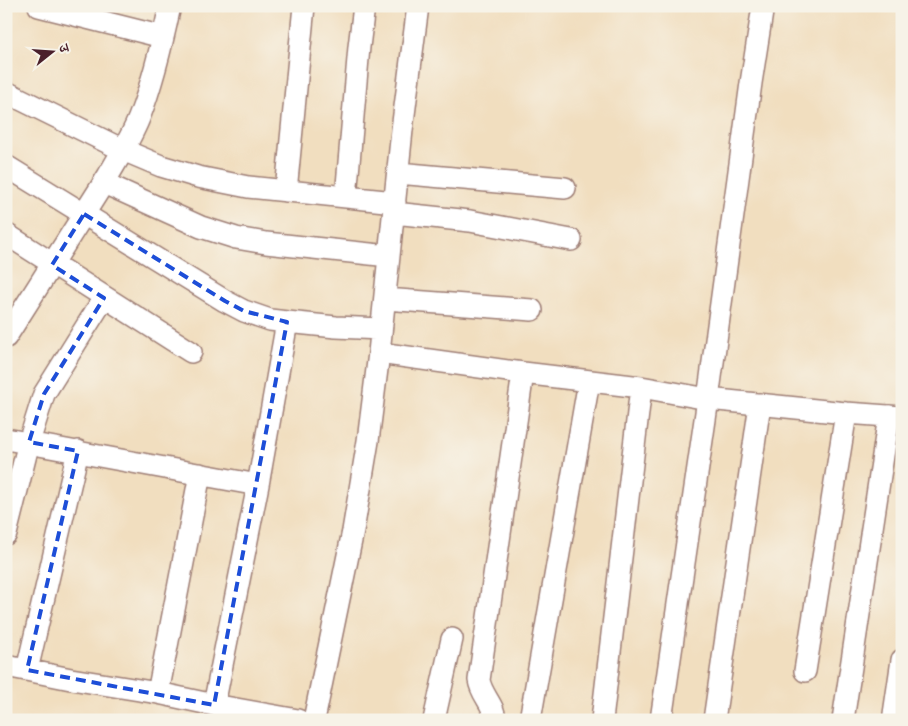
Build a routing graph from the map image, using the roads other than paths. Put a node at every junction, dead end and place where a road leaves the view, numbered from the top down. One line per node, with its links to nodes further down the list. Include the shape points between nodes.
1 (39, 6): 7 (street)
2 (170, 6): 7 (street)
3 (304, 6): 14 (street)
4 (364, 6): 15 (street)
5 (418, 6): 11 (street)
6 (764, 6): 33 (street)
7 (163, 37): 9 (street, via 156,70)
8 (6, 92): 9 (street)
9 (123, 150): 12 (street); 14 (street, via 198,177 248,187)
10 (6, 166): 17 (street)
11 (398, 173): 13 (street); 16 (street)
12 (104, 183): 17 (street); 20 (street, via 201,227 236,238)
13 (566, 188)
14 (286, 190): 15 (street)
15 (346, 197): 16 (street)
16 (394, 207): 19 (street); 20 (street)
17 (84, 214): 21 (street); 25 (street, via 238,308 270,320)
18 (6, 234): 21 (street)
19 (572, 240)
20 (389, 256): 23 (street)
21 (52, 264): 22 (street); 27 (street)
22 (104, 298): 28 (street); 38 (street, via 44,394)
23 (385, 299): 24 (street); 26 (street)
24 (532, 310)
25 (287, 322): 26 (street); 41 (street)
26 (381, 329): 29 (street)
27 (6, 337)
28 (191, 352)
29 (379, 353): 30 (street); 52 (street, via 353,531)
30 (523, 373): 31 (street); 54 (street, via 479,680 495,714)
31 (589, 381): 32 (street); 55 (street)
32 (641, 387): 33 (street); 56 (street)
33 (708, 399): 34 (street); 57 (street)
34 (760, 404): 35 (street); 58 (street)
35 (846, 413): 36 (street); 47 (street)
36 (895, 416): 59 (street)
37 (6, 439): 38 (street)
38 (29, 442): 39 (street); 42 (street)
39 (78, 451): 40 (street); 46 (street)
40 (200, 474): 41 (street); 48 (street)
41 (258, 485): 49 (street)
42 (6, 534)
43 (452, 639): 53 (street)
44 (902, 660): 50 (street)
45 (6, 666): 46 (street)
46 (27, 670): 48 (street)
47 (805, 671)
48 (158, 692): 49 (street)
49 (214, 705): 51 (street)
50 (894, 714)
51 (298, 720)
52 (314, 720)
53 (434, 720)
54 (494, 720)
55 (530, 720)
56 (602, 720)
57 (661, 720)
58 (714, 720)
59 (843, 720)

